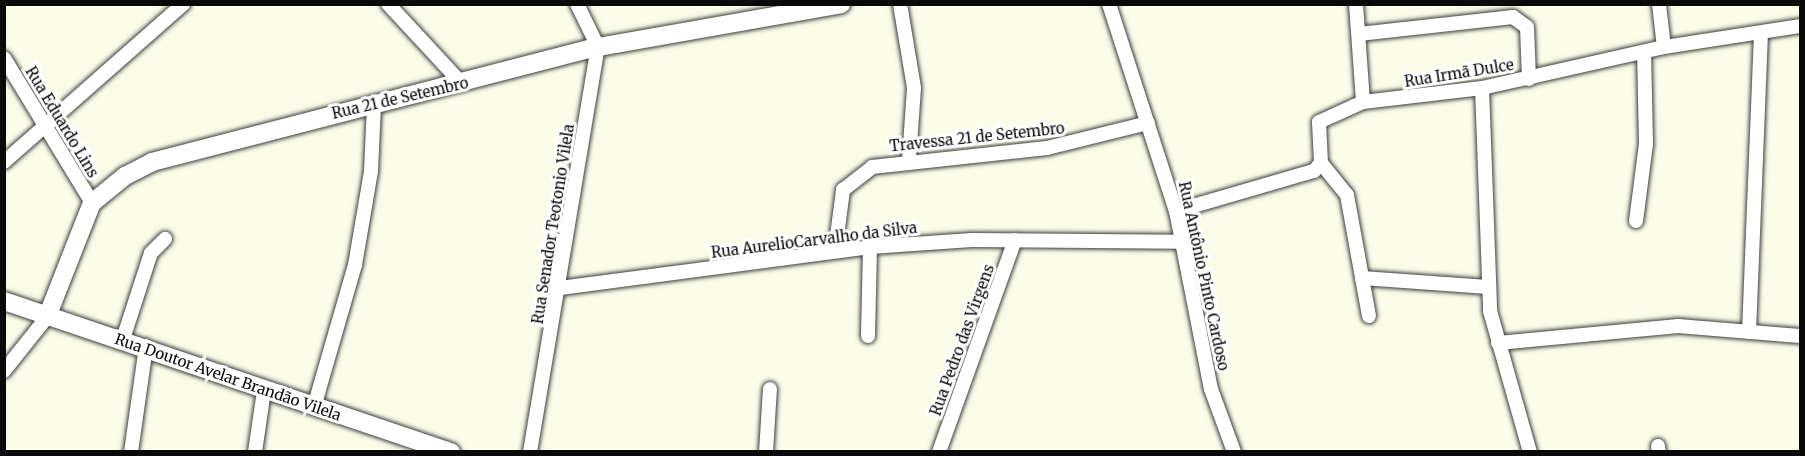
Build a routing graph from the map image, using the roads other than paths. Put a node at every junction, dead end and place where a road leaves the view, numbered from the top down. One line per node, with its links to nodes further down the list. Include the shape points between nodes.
1 (183, 4): 22 (street)
2 (388, 4): 17 (street)
3 (577, 4): 12 (street)
4 (841, 4): 12 (street, Rua 21 de Setembro)
5 (900, 4): 23 (street, via 914,88)
6 (1109, 4): 21 (street, Rua Antônio Pinto Cardoso)
7 (1356, 4): 11 (street)
8 (1659, 4): 13 (street)
9 (1800, 26): 10 (street, Rua Irmã Dulce)
10 (1761, 33): 13 (street, Rua Irmã Dulce); 40 (street)
11 (1359, 34): 16 (street, via 1513,17 1527,27); 19 (street)
12 (598, 47): 17 (street, Rua 21 de Setembro); 36 (street, Rua Senador Teotonio Vilela)
13 (1664, 47): 14 (street, Rua Irmã Dulce)
14 (1644, 52): 16 (street, Rua Irmã Dulce); 28 (street, via 1646,144)
15 (4, 58): 22 (street, Rua Eduardo Lins)
16 (1529, 79): 18 (street, Rua Irmã Dulce)
17 (462, 84): 20 (street, Rua 21 de Setembro)
18 (1482, 88): 19 (street, Rua Irmã Dulce); 35 (street)
19 (1364, 102): 25 (street, Rua Irmã Dulce, via 1319,122)
20 (374, 104): 26 (street, Rua 21 de Setembro, via 183,151 124,176); 49 (street, via 371,171 355,265)
21 (1148, 123): 23 (street, Travessa 21 de Setembro, via 1047,148); 27 (street, Rua Antônio Pinto Cardoso)
22 (45, 126): 24 (street); 26 (street, Rua Eduardo Lins)
23 (909, 160): 33 (street, Travessa 21 de Setembro, via 872,167 848,182 839,199)
24 (4, 162)
25 (1321, 163): 27 (street, via 1304,177); 34 (street, via 1347,195)
26 (92, 203): 39 (street, Rua 21 de Setembro)
27 (1176, 210): 31 (street, Rua Antônio Pinto Cardoso)
28 (1636, 221)
29 (165, 239): 43 (street, via 151,253)
30 (1015, 240): 31 (street, Rua AurelioCarvalho da Silva); 32 (street, Rua AurelioCarvalho da Silva); 55 (street, Rua Pedro das Virgens)
31 (1181, 242): 56 (street, Rua Antônio Pinto Cardoso, via 1211,389)
32 (870, 247): 33 (street, Rua AurelioCarvalho da Silva); 41 (street)
33 (835, 251): 36 (street, Rua AurelioCarvalho da Silva)
34 (1362, 278): 35 (street); 38 (street)
35 (1488, 287): 44 (street)
36 (560, 288): 53 (street, Rua Senador Teotonio Vilela)
37 (4, 301): 39 (street, Rua Doutor Avelar Brandão Vilela)
38 (1369, 316)
39 (47, 317): 43 (street, Rua Doutor Avelar Brandão Vilela); 46 (street)
40 (1749, 332): 42 (street); 44 (street, via 1678,326)
41 (868, 336)
42 (1800, 336)
43 (123, 339): 45 (street, Rua Doutor Avelar Brandão Vilela)
44 (1498, 344): 57 (street)
45 (146, 346): 48 (street, Rua Doutor Avelar Brandão Vilela); 50 (street)
46 (4, 371)
47 (770, 389): 54 (street)
48 (264, 390): 49 (street, Rua Doutor Avelar Brandão Vilela); 51 (street)
49 (315, 407): 52 (street, Rua Doutor Avelar Brandão Vilela)
50 (131, 452)
51 (255, 452)
52 (451, 452)
53 (530, 452)
54 (766, 452)
55 (939, 452)
56 (1234, 452)
57 (1530, 452)

